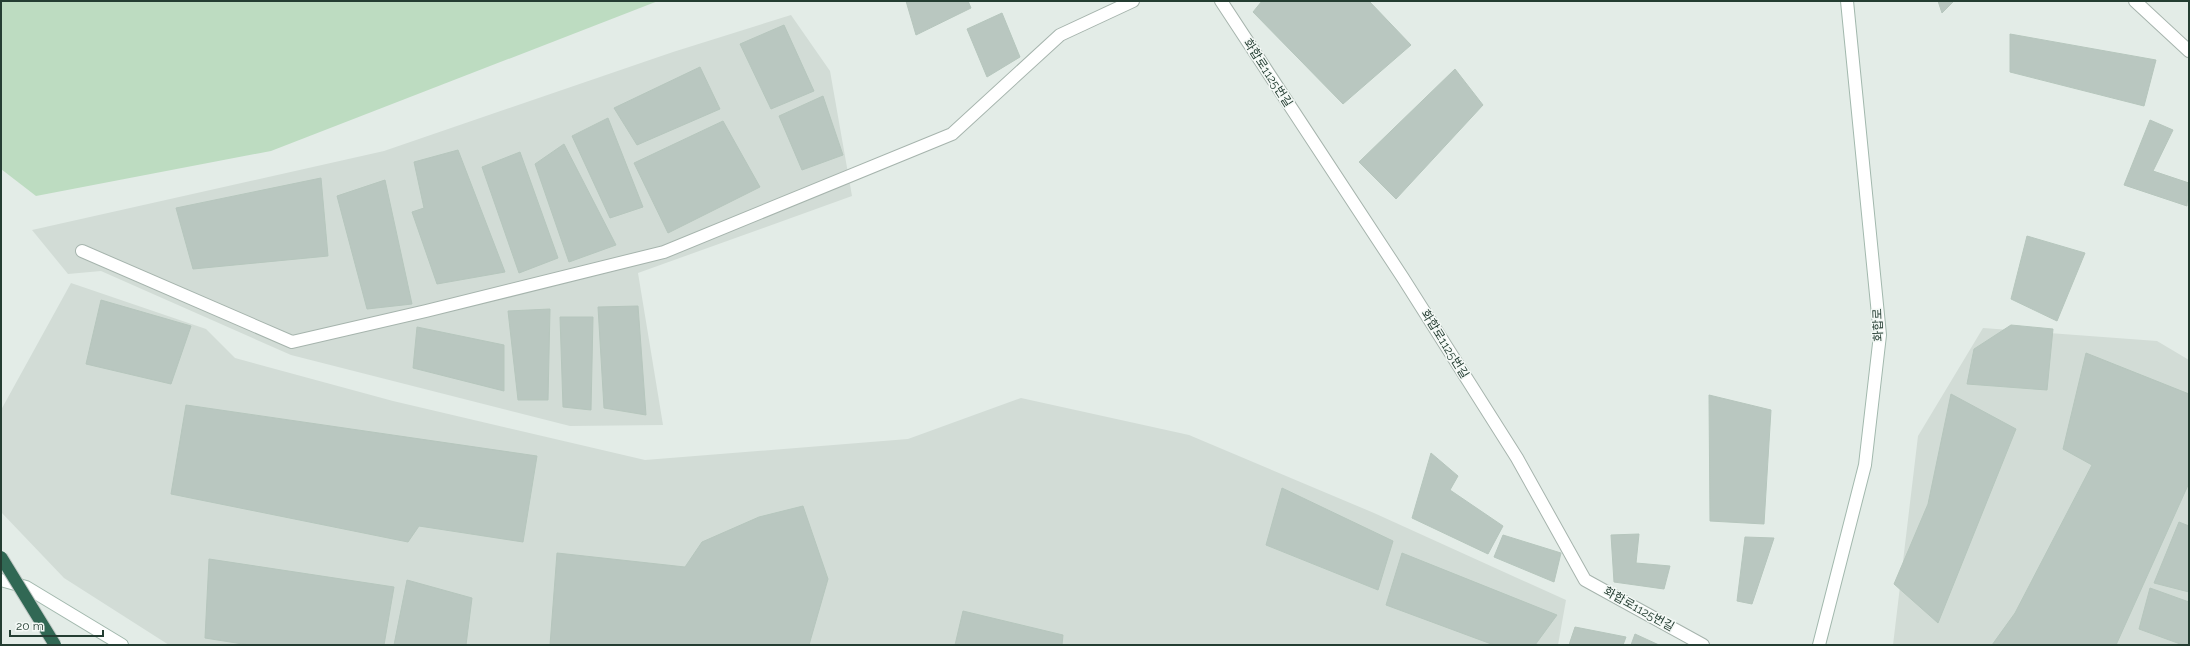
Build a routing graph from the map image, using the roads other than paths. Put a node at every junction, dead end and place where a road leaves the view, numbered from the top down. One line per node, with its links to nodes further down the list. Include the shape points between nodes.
1 (1132, 1): 6 (street, via 1060,35 952,134 664,252 426,311 292,342)
2 (1220, 1): 11 (street, 화합로1125번길, via 1517,458 1585,580)
3 (1847, 1): 12 (street, 화합로, via 1880,335 1865,466)
4 (2135, 1): 5 (street)
5 (2189, 51)
6 (82, 251)
7 (1, 557): 9 (highway, bridge)
8 (1, 580): 10 (street, via 26,587)
9 (55, 645)
10 (122, 645)
11 (1703, 645)
12 (1819, 645)

